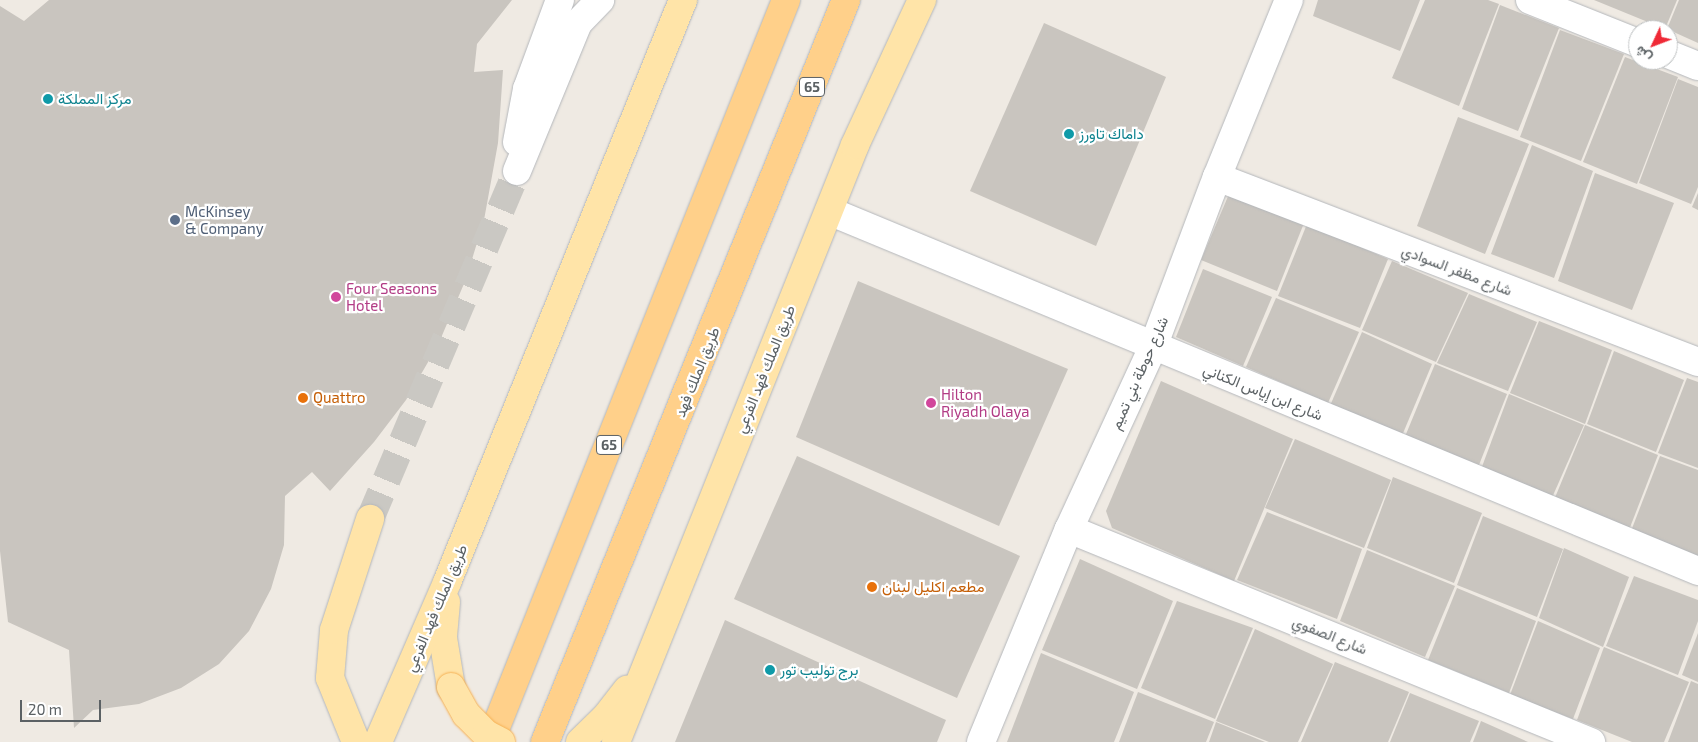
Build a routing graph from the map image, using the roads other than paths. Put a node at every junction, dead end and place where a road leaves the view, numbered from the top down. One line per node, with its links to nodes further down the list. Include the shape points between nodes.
1 (560, 0): 2 (street, via 527,88 517,130 517,171 578,23)
2 (600, 0)
3 (683, 0): 19 (main road, طريق الملك فهد الفرعي)
4 (786, 0): 24 (highway, 65)
5 (846, 0): 26 (highway, طريق الملك فهد / 65)
6 (922, 0): 13 (main road, طريق الملك فهد الفرعي)
7 (1289, 0): 12 (street, شارع حوطة بني تميم)
8 (1530, 0): 9 (street)
9 (1628, 38)
10 (1678, 58): 11 (street)
11 (1698, 66)
12 (1217, 177): 14 (street, شارع حوطة بني تميم); 15 (street, شارع مظفر السوادي)
13 (829, 211): 14 (street, شارع ابن إياس الكناني); 20 (main road, طريق الملك فهد الفرعي)
14 (1152, 347): 17 (street, شارع حوطة بني تميم); 18 (street, شارع ابن إياس الكناني)
15 (1698, 362)
16 (370, 518): 22 (main road, via 334,630 330,678)
17 (1069, 529): 28 (street, شارع حوطة بني تميم); 29 (street, شارع الصفوي)
18 (1698, 571)
19 (448, 580): 23 (main road, طريق الملك فهد الفرعي); 25 (main road, bridge, via 443,638 451,688 466,714 486,734)
20 (645, 666): 21 (main road); 27 (main road, طريق الملك فهد الفرعي)
21 (583, 741)
22 (356, 742)
23 (378, 742)
24 (490, 742)
25 (501, 742)
26 (545, 742)
27 (616, 742)
28 (981, 742)
29 (1591, 742)

